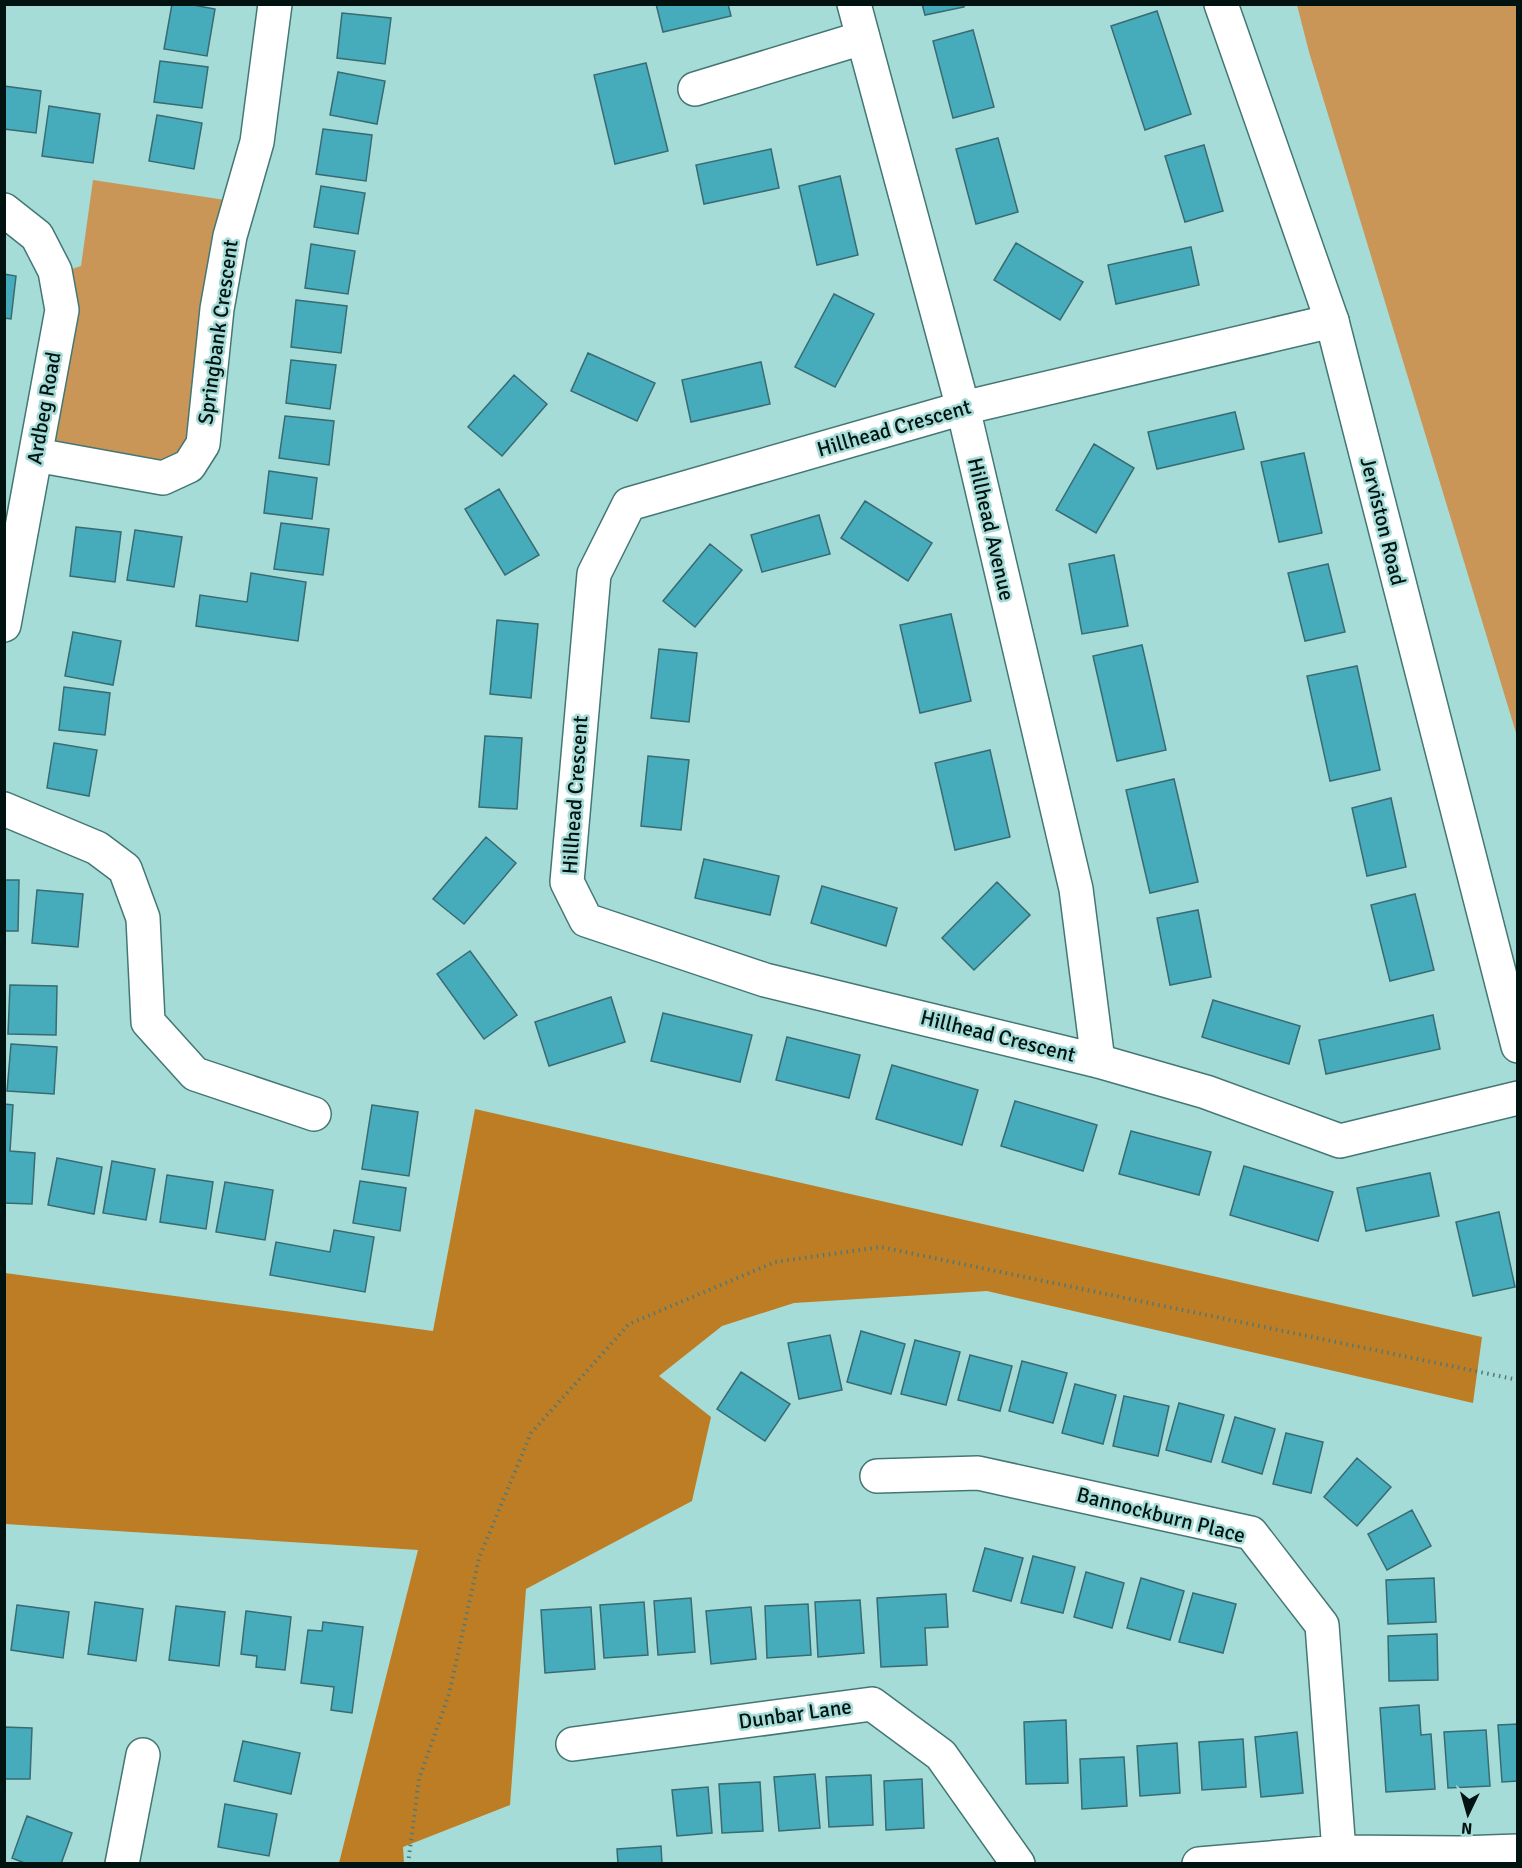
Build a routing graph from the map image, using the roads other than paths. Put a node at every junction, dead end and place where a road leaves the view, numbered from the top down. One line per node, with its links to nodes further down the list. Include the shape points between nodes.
1 (275, 4): 9 (street, Springbank Crescent, via 257,142 230,236 217,309 203,444 189,466 163,478)
2 (854, 4): 4 (street, Hillhead Avenue)
3 (1221, 4): 7 (street, Jerviston Road)
4 (862, 38): 5 (street); 8 (street, Hillhead Avenue)
5 (695, 89)
6 (4, 210): 9 (street, Ardbeg Road, via 37,236 55,271 62,310)
7 (1332, 321): 8 (street, Hillhead Crescent); 12 (street, Jerviston Road)
8 (963, 408): 13 (street, Hillhead Avenue, via 1076,889); 13 (street, Hillhead Crescent, via 629,504 594,574 567,882 586,920 765,980)
9 (36, 455): 10 (street, Ardbeg Road)
10 (4, 625)
11 (4, 809): 15 (street, via 97,848 125,868 143,918 148,1022 195,1074)
12 (1518, 1046)
13 (1098, 1061): 14 (street, Hillhead Crescent, via 1206,1092 1340,1141)
14 (1518, 1098)
15 (314, 1114)
16 (877, 1476): 20 (street, Bannockburn Place, via 978,1473 1251,1533 1322,1625)
17 (573, 1744): 22 (street, Dunbar Lane, via 872,1704 941,1755)
18 (143, 1755): 21 (street)
19 (1518, 1851): 20 (street)
20 (1339, 1852): 23 (street)
21 (122, 1863)
22 (1018, 1863)
23 (1199, 1863)

